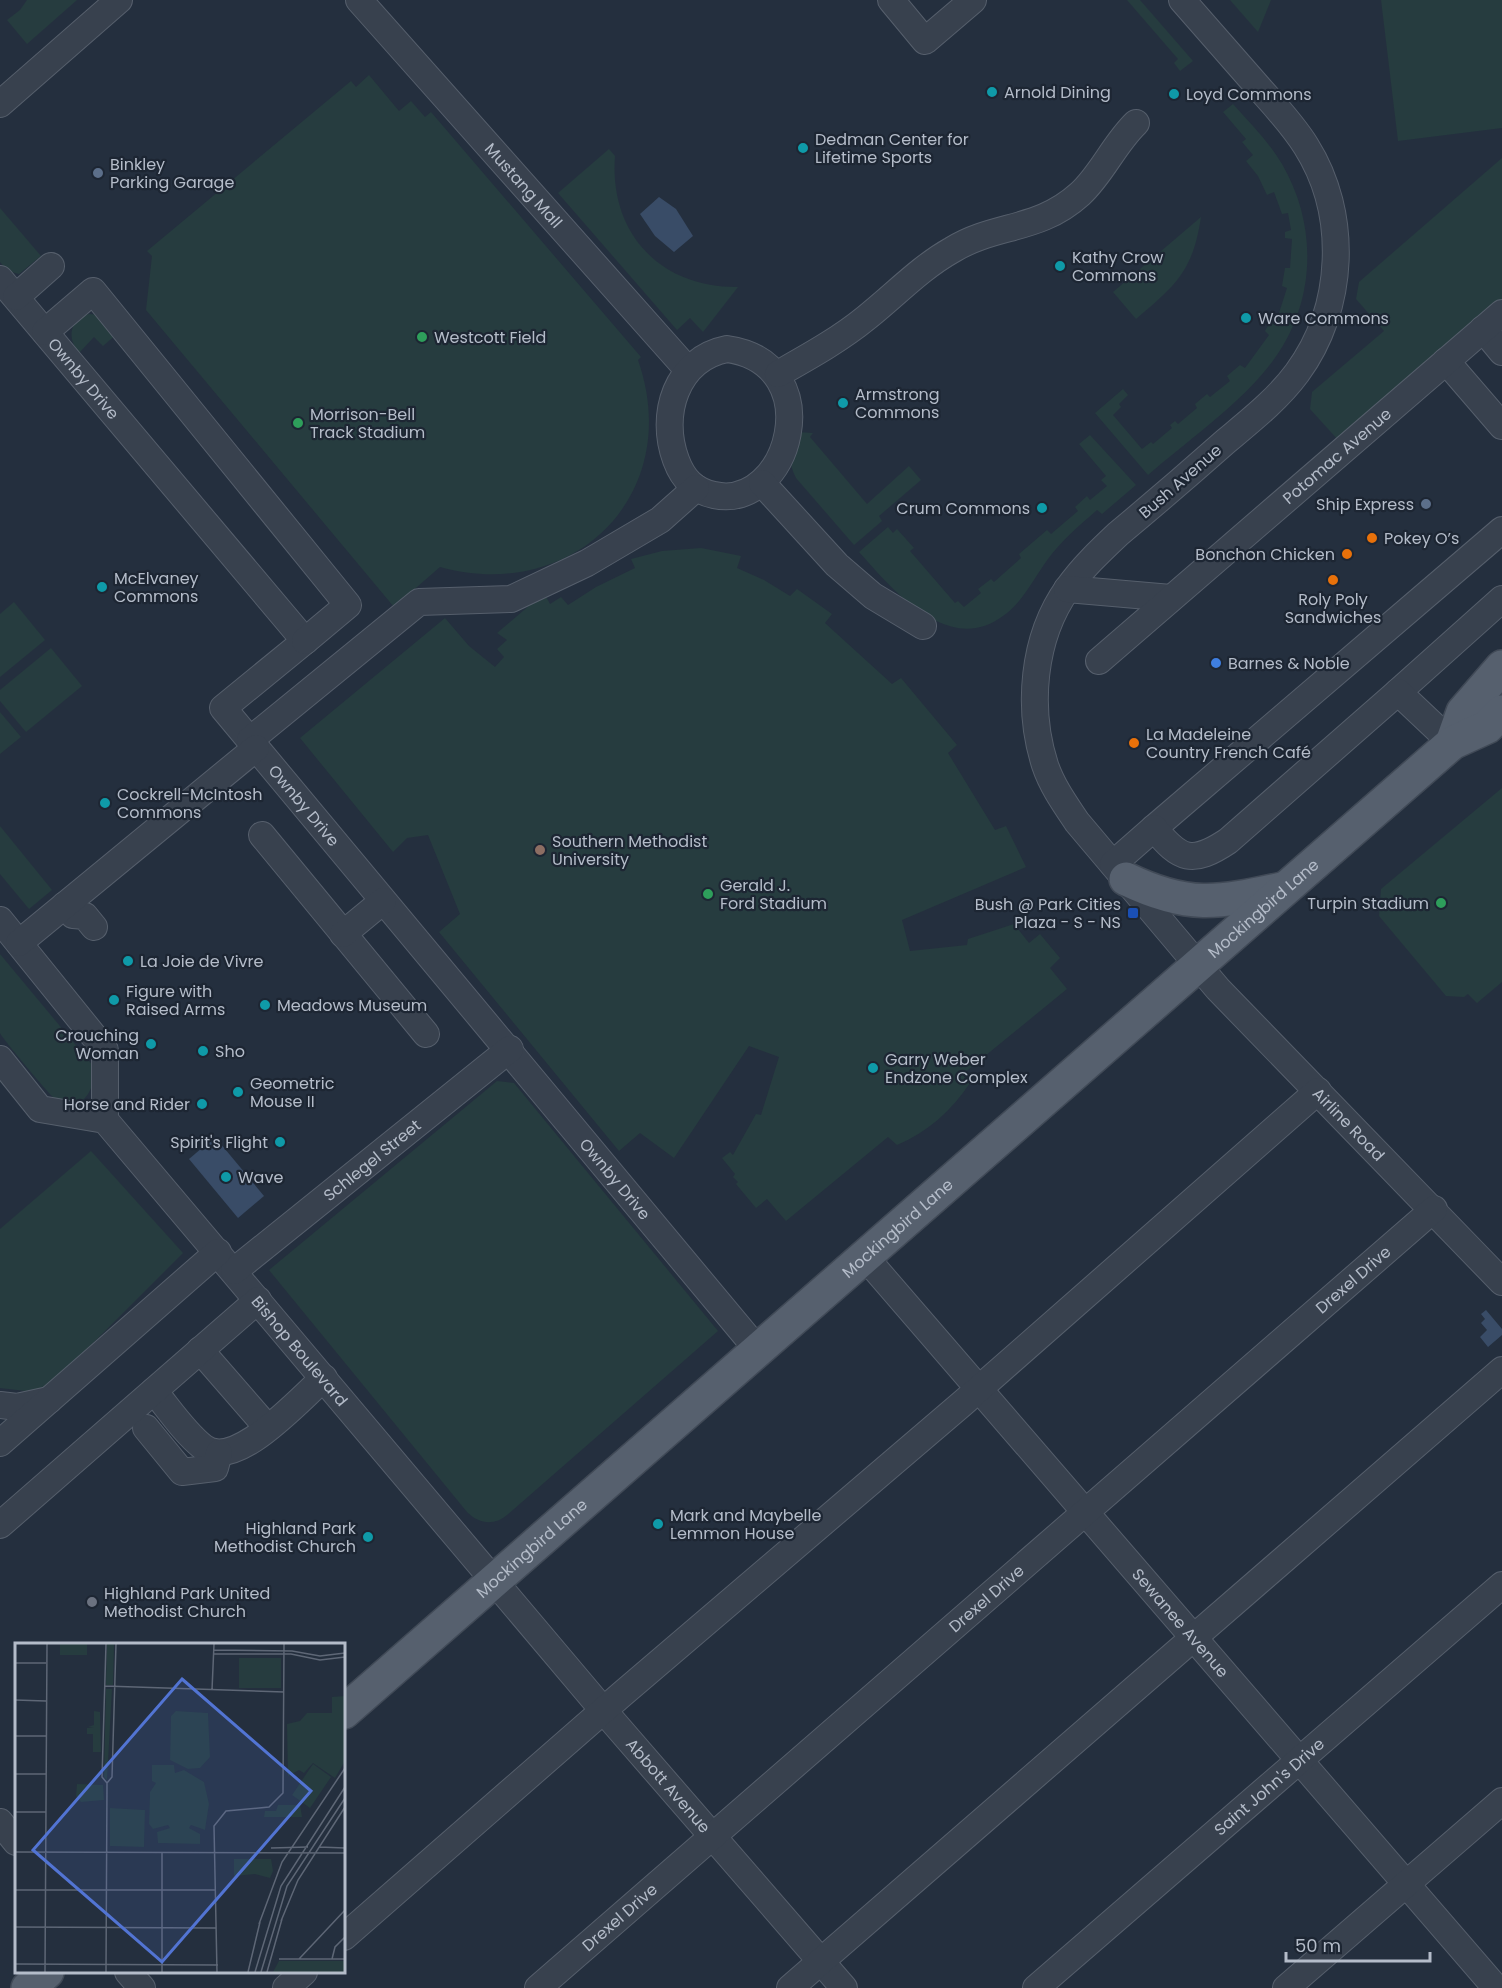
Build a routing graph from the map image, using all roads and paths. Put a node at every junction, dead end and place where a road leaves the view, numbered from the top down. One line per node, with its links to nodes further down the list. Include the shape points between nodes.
1 (119, 0): 6 (street)
2 (359, 0): 14 (street, Mustang Mall)
3 (891, 0): 4 (street, via 925,41)
4 (973, 0)
5 (1182, 0): 21 (street, Bush Avenue, via 1289,122 1322,175 1335,225 1333,284 1312,350 1286,387 1118,534)
6 (0, 104)
7 (1136, 123): 15 (street, via 1081,193 1060,209 1040,220 977,237 952,249 844,334)
8 (51, 266): 9 (street)
9 (8, 288): 12 (street, Ownby Drive)
10 (1502, 313): 11 (street, Potomac Avenue)
11 (1483, 329): 13 (street); 16 (street, Potomac Avenue)
12 (45, 332): 25 (street, Ownby Drive); 25 (street, via 93,291 348,604)
13 (1502, 352)
14 (688, 370): 15 (street, via 716,351 727,349 747,351); 19 (street, via 670,406 670,433 680,470)
15 (778, 374): 18 (street, via 786,392 788,430 775,469)
16 (1461, 387): 17 (street); 17 (street); 22 (street, Potomac Avenue)
17 (1502, 428)
18 (762, 483): 19 (street, via 745,493 725,497); 24 (street, via 837,565 873,597)
19 (696, 488): 31 (street, via 651,525 587,564 511,599 419,603)
20 (1502, 531): 32 (street)
21 (1067, 589): 22 (street); 34 (street, Bush Avenue, via 1051,619 1040,656 1035,711 1038,737 1057,792)
22 (1171, 598): 26 (street, Potomac Avenue)
23 (1502, 599): 28 (street)
24 (923, 626)
25 (305, 641): 31 (street, Ownby Drive, via 223,708)
26 (1099, 661)
27 (1502, 667): 30 (main road, Mockingbird Lane, via 1463,712)
28 (1398, 692): 30 (street); 32 (street, via 1207,855 1187,857 1170,848)
29 (1502, 712): 30 (main road, Mockingbird Lane, via 1487,727)
30 (1452, 743): 35 (main road, Mockingbird Lane)
31 (253, 744): 36 (street, Ownby Drive); 39 (street, via 78,921)
32 (1154, 828): 34 (street)
33 (262, 835): 38 (street)
34 (1119, 872): 35 (main road, via 1155,893 1186,901 1241,898); 40 (street, Bush Avenue)
35 (1284, 889): 40 (main road, Mockingbird Lane)
36 (383, 901): 38 (street); 42 (street, Ownby Drive)
37 (0, 920): 39 (street)
38 (343, 934): 41 (street)
39 (19, 943): 45 (street, via 105,1050)
40 (1198, 965): 44 (street, Airline Road); 47 (main road, Mockingbird Lane)
41 (426, 1034)
42 (510, 1049): 48 (street, Schlegel Street); 51 (street, Ownby Drive)
43 (0, 1059): 45 (street, via 40,1109)
44 (1318, 1091): 46 (street, Airline Road); 55 (street)
45 (105, 1120): 48 (street, Bishop Boulevard)
46 (1434, 1209): 49 (street, Airline Road); 63 (street, Drexel Drive)
47 (865, 1257): 51 (main road, Mockingbird Lane); 55 (street, Sewanee Avenue)
48 (226, 1262): 50 (street, Bishop Boulevard); 57 (street, Schlegel Street)
49 (1502, 1282)
50 (258, 1300): 52 (street); 54 (street, Bishop Boulevard)
51 (757, 1349): 65 (main road, Mockingbird Lane)
52 (200, 1350): 56 (street); 59 (street)
53 (1502, 1370): 67 (street)
54 (324, 1378): 59 (street); 65 (street, Bishop Boulevard)
55 (979, 1389): 63 (street, Sewanee Avenue); 68 (street)
56 (154, 1391): 62 (street, via 203,1448); 64 (street)
57 (50, 1400): 58 (street, via 17,1407); 61 (street, Schlegel Street)
58 (0, 1405)
59 (267, 1427): 62 (street, via 248,1444 233,1452)
60 (146, 1428): 62 (street, via 182,1472 215,1468)
61 (0, 1443)
62 (219, 1453)
63 (1086, 1514): 67 (street, Sewanee Avenue); 73 (street, Drexel Drive)
64 (0, 1525)
65 (494, 1581): 68 (street, Abbott Avenue); 69 (main road, Mockingbird Lane)
66 (1502, 1586): 70 (street, Saint John's Drive)
67 (1194, 1638): 70 (street, Sewanee Avenue); 77 (street)
68 (603, 1710): 73 (street, Abbott Avenue); 76 (street)
69 (345, 1711)
70 (1300, 1761): 75 (street, Sewanee Avenue); 87 (street, Saint John's Drive)
71 (1502, 1801): 75 (street)
72 (0, 1822): 74 (street)
73 (713, 1837): 77 (street, Abbott Avenue); 84 (street, Drexel Drive)
74 (15, 1841)
75 (1407, 1883): 88 (street); 89 (street, Sewanee Avenue)
76 (345, 1936)
77 (821, 1961): 85 (street); 86 (street, Abbott Avenue)
78 (45, 1973): 81 (main road)
79 (130, 1973): 82 (street)
80 (302, 1973): 83 (street)
81 (28, 1988)
82 (142, 1988)
83 (286, 1988)
84 (538, 1988)
85 (790, 1988)
86 (844, 1988)
87 (1036, 1988)
88 (1286, 1988)
89 (1496, 1988)

